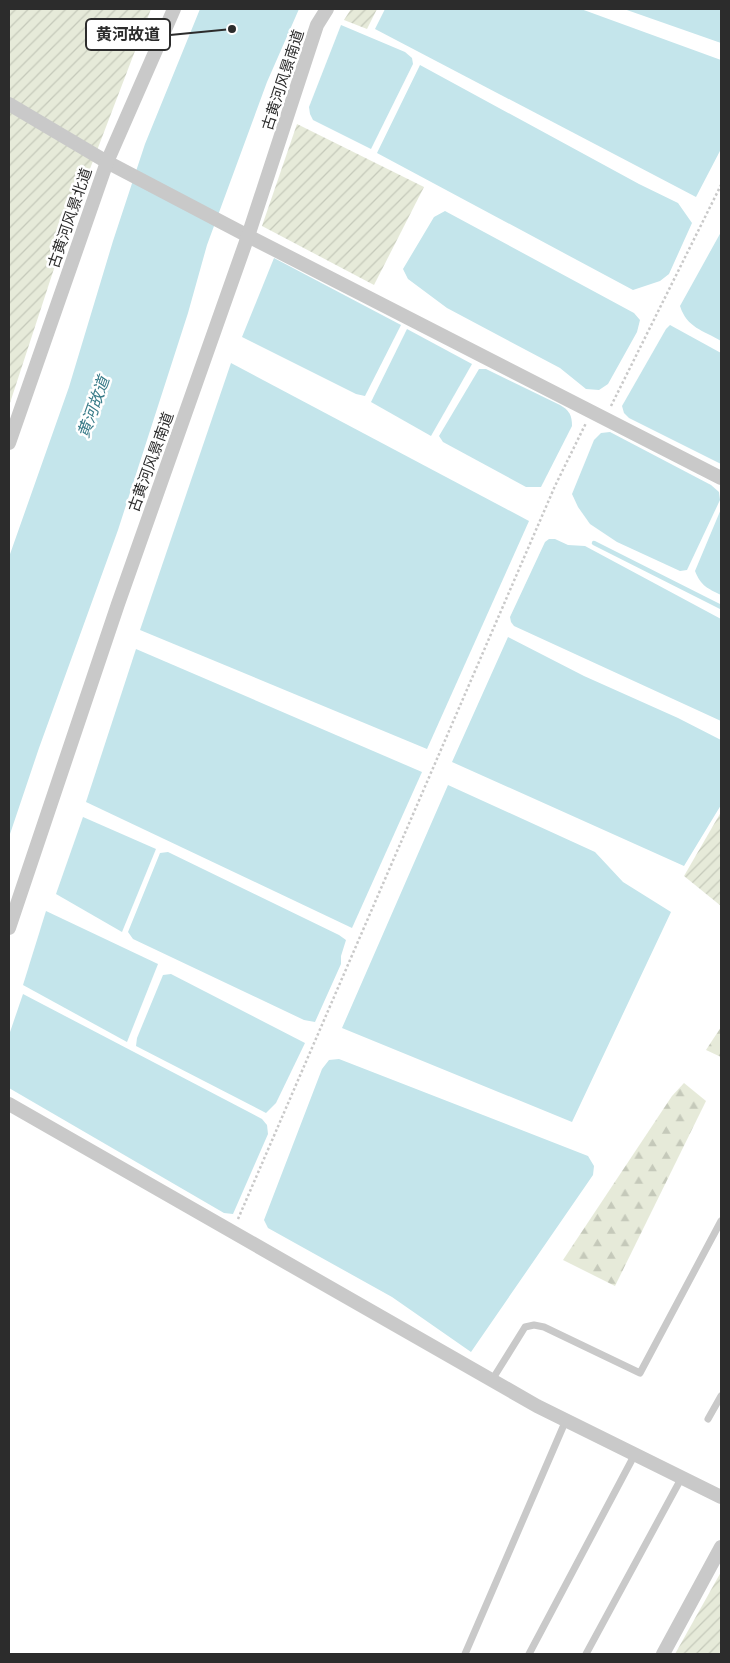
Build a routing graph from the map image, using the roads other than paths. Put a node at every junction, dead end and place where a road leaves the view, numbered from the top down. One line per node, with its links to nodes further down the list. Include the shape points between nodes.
1 (174, 9): 4 (street, 古黄河风景北道)
2 (327, 9): 5 (street, 古黄河风景南道, via 318,25)
3 (9, 104): 4 (street)
4 (107, 162): 5 (street); 6 (street, 古黄河风景北道)
5 (248, 236): 7 (street); 8 (street, 古黄河风景南道, via 118,604)
6 (9, 443)
7 (721, 478)
8 (9, 928)
9 (9, 1104): 11 (street)
10 (721, 1221): 11 (lane, via 640,1373 534,1325 526,1327)
11 (492, 1380): 13 (street)
12 (721, 1396): 14 (lane)
13 (566, 1420): 15 (street); 19 (lane)
14 (708, 1420)
15 (635, 1454): 16 (street); 20 (lane)
16 (682, 1477): 17 (street); 21 (lane)
17 (721, 1497)
18 (721, 1547): 22 (street)
19 (465, 1654)
20 (529, 1654)
21 (586, 1654)
22 (663, 1654)

